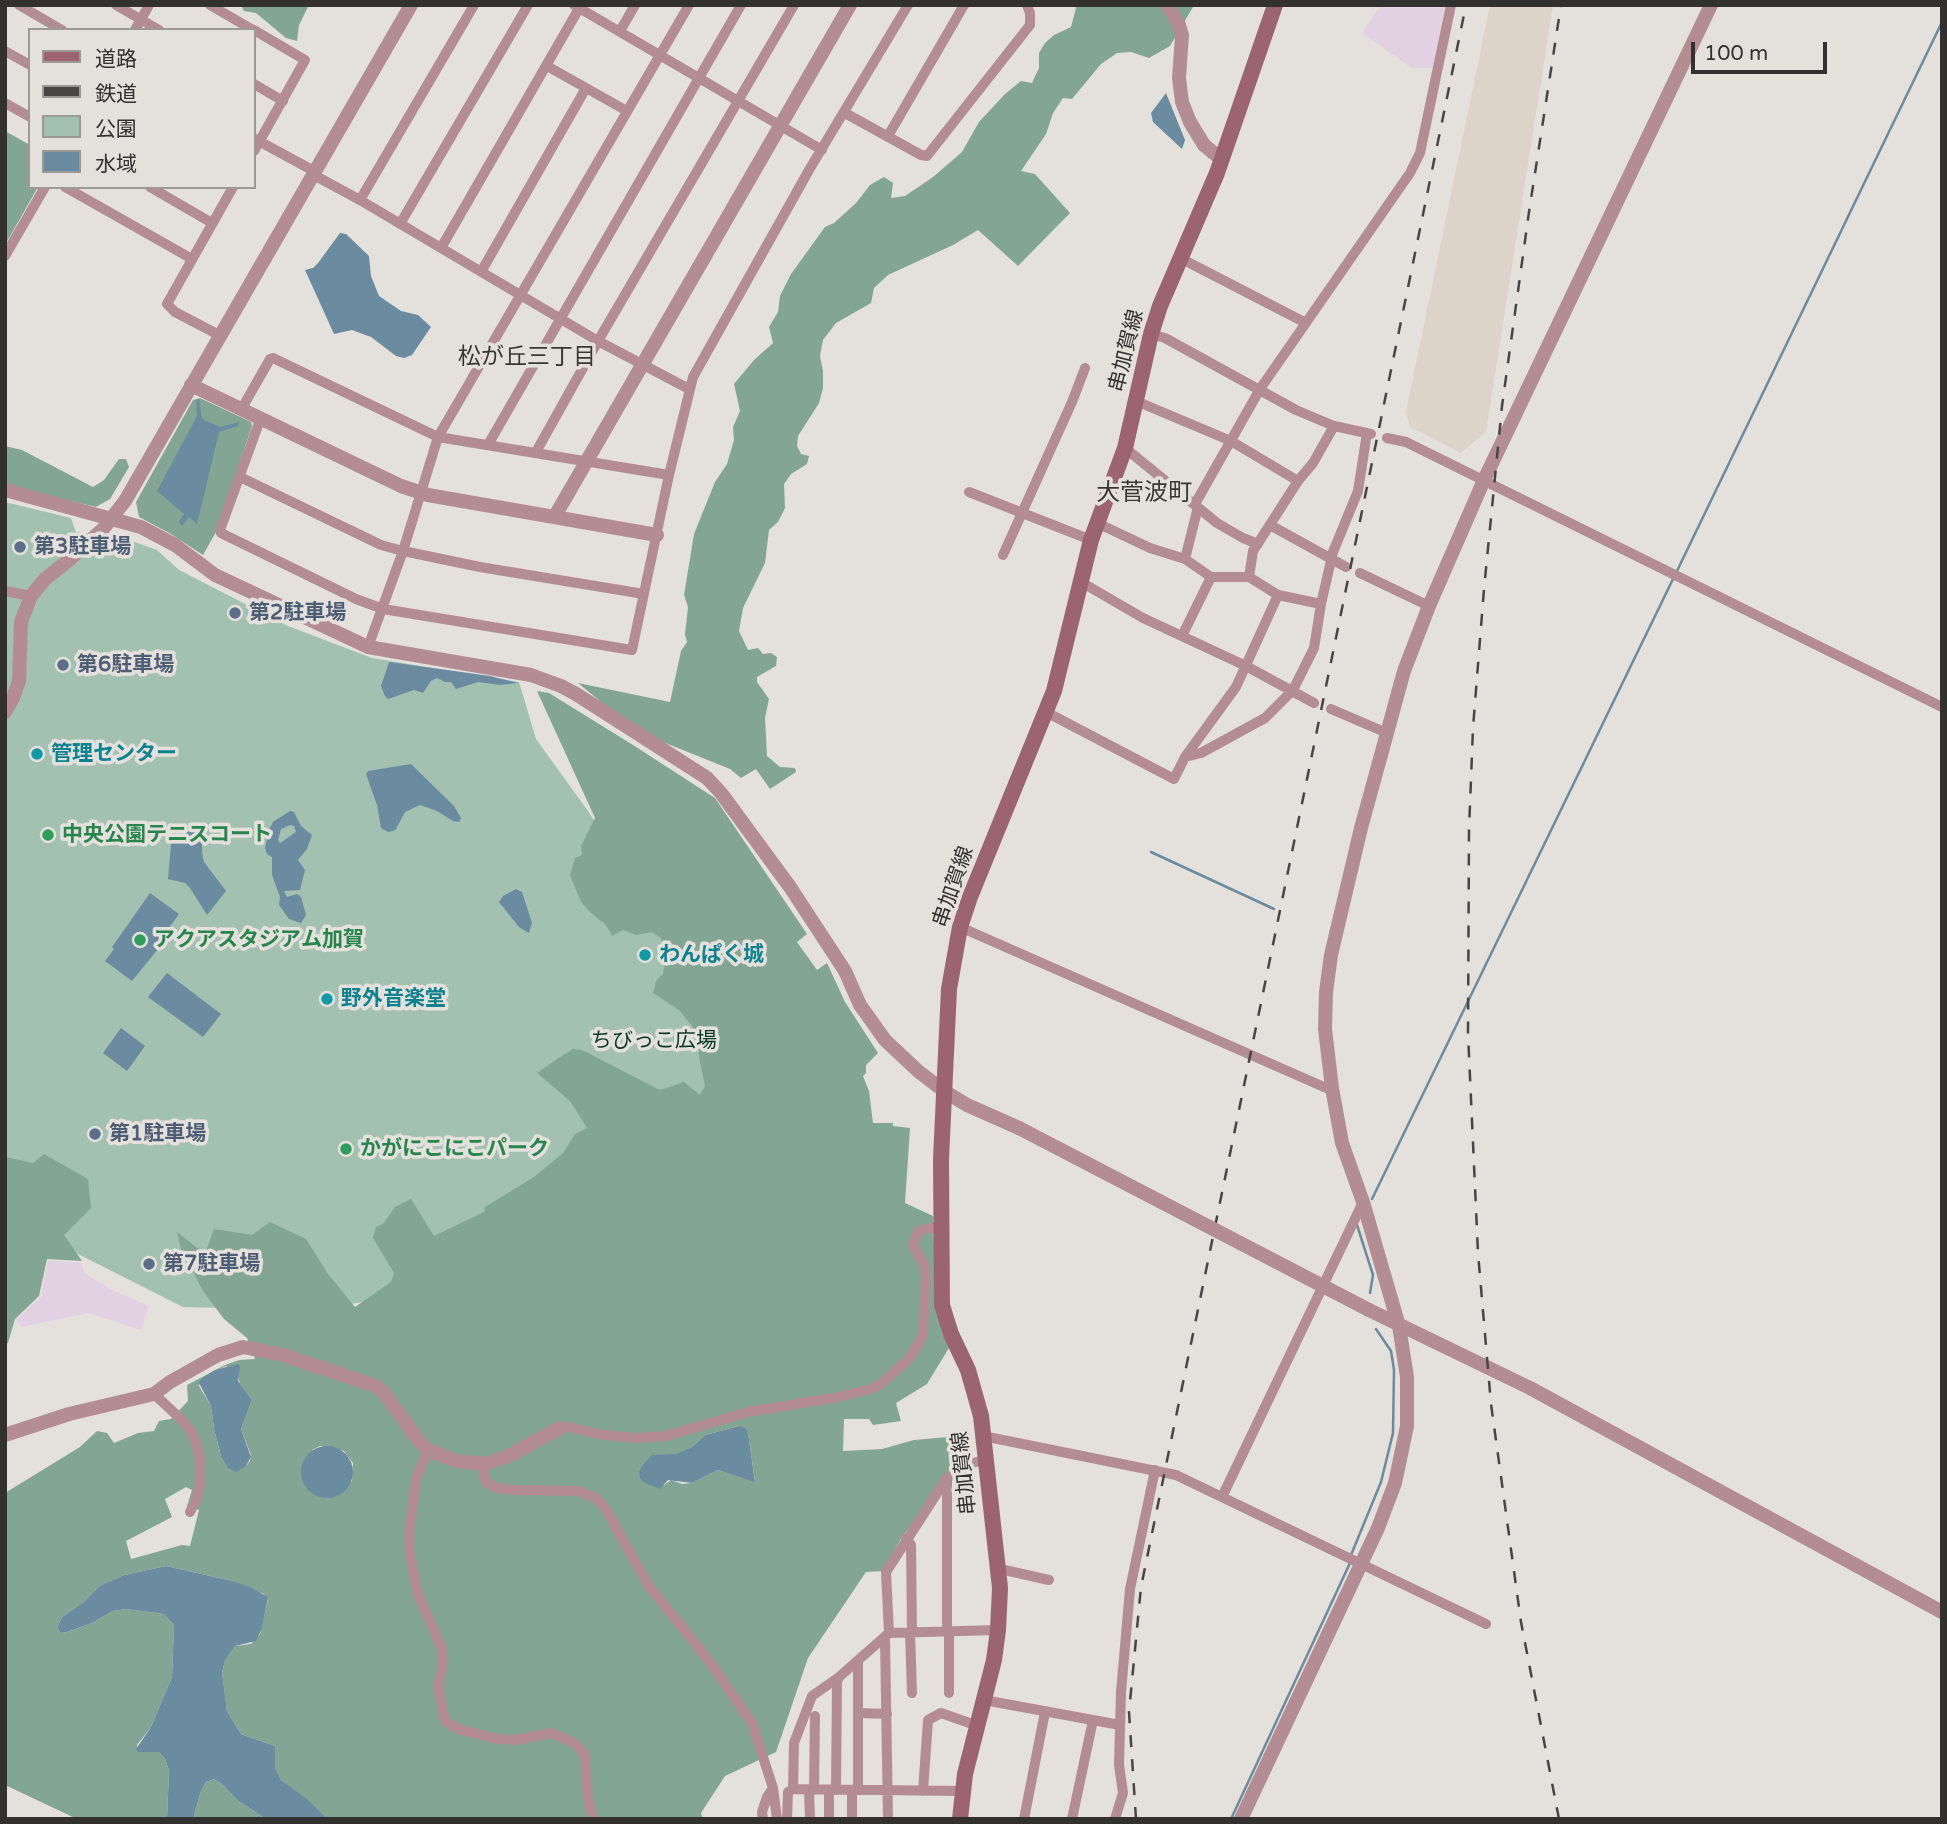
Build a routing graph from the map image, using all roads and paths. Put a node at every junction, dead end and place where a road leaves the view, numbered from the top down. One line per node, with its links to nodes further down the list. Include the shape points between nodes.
1 (19, 5): 22 (street)
2 (116, 5): 21 (street)
3 (149, 5): 21 (street)
4 (210, 5): 23 (street)
5 (411, 5): 44 (street)
6 (474, 5): 49 (street)
7 (528, 5): 51 (street)
8 (635, 5): 25 (street)
9 (689, 5): 27 (street)
10 (741, 5): 30 (street)
11 (794, 5): 34 (street)
12 (850, 5): 39 (street)
13 (908, 5): 37 (street)
14 (964, 5): 40 (street)
15 (1027, 5): 40 (street, via 1030,25 927,156)
16 (1167, 5): 43 (street, via 1182,35 1182,102 1204,145)
17 (1275, 5): 43 (main road, 串加賀線)
18 (1451, 5): 59 (street, via 1420,153)
19 (1711, 5): 81 (street)
20 (578, 6): 25 (street); 29 (street)
21 (138, 25)
22 (59, 28)
23 (250, 28)
24 (256, 32): 33 (street, via 305,60)
25 (620, 32): 27 (street)
26 (5, 51): 28 (street)
27 (659, 55): 30 (street); 36 (street)
28 (28, 64)
29 (547, 66): 32 (street); 52 (street)
30 (699, 78): 34 (street); 58 (street)
31 (256, 85): 33 (street)
32 (586, 88): 36 (street); 56 (street)
33 (283, 101): 41 (street)
34 (738, 101): 39 (street); 62 (street)
35 (5, 103): 38 (street)
36 (627, 111): 57 (street)
37 (845, 113): 40 (street); 42 (street)
38 (28, 116)
39 (780, 125): 42 (street); 63 (street)
40 (888, 136)
41 (256, 144): 44 (street)
42 (822, 150): 66 (street)
43 (1221, 159): 54 (main road, 串加賀線)
44 (313, 173): 49 (street); 61 (street)
45 (44, 189): 53 (street)
46 (69, 189): 55 (street)
47 (153, 189): 50 (street)
48 (232, 189): 50 (street)
49 (360, 200): 51 (street)
50 (212, 223): 55 (street)
51 (400, 224): 52 (street)
52 (441, 248): 56 (street)
53 (5, 256)
54 (1180, 258): 59 (street); 60 (main road, 串加賀線)
55 (192, 259): 61 (street, via 167,304)
56 (481, 272): 57 (street)
57 (521, 295): 58 (street); 72 (street)
58 (561, 318): 62 (street); 75 (street)
59 (1306, 323): 67 (street)
60 (1151, 334): 67 (street); 68 (main road, 串加賀線)
61 (219, 335): 65 (street)
62 (598, 341): 63 (street); 77 (street)
63 (641, 364): 66 (street); 78 (street)
64 (1085, 368): 87 (street)
65 (191, 385): 69 (street); 89 (street)
66 (689, 389): 79 (street)
67 (1260, 389): 71 (street); 74 (street)
68 (1136, 401): 74 (street); 76 (main road, 串加賀線)
69 (241, 410): 70 (street); 72 (street, via 273,358)
70 (260, 420): 80 (street); 85 (street)
71 (1334, 426): 82 (street); 98 (street, via 1369,433 1359,491)
72 (438, 437): 75 (street); 85 (street)
73 (1387, 438): 81 (street, via 1406,442)
74 (1231, 441): 82 (street); 86 (street)
75 (489, 443): 77 (street)
76 (1125, 448): 86 (street); 90 (main road, 串加賀線)
77 (536, 452): 78 (street)
78 (585, 461): 79 (street); 88 (street)
79 (669, 475): 92 (street)
80 (240, 477): 95 (street, via 381,545); 110 (street, via 221,533)
81 (1485, 480): 109 (street); 116 (street)
82 (1298, 481): 91 (street)
83 (5, 490): 89 (street)
84 (970, 492): 87 (street)
85 (421, 493): 88 (street); 95 (street)
86 (1197, 505): 94 (street, via 1217,523); 97 (street)
87 (1022, 514): 93 (street); 96 (street)
88 (555, 516): 92 (street)
89 (113, 517): 107 (street); 112 (street, via 153,532 215,575)
90 (1097, 523): 93 (main road, 串加賀線); 97 (street)
91 (1269, 525): 94 (street); 98 (street)
92 (657, 535): 105 (street)
93 (1091, 540): 103 (main road, 串加賀線)
94 (1258, 544): 101 (street)
95 (403, 551): 105 (street); 110 (street)
96 (1003, 555)
97 (1185, 559): 102 (street)
98 (1331, 559): 99 (street); 108 (street)
99 (1346, 566)
100 (1360, 573): 109 (street)
101 (1249, 577): 102 (street); 106 (street)
102 (1211, 578): 111 (street)
103 (1081, 582): 111 (street); 119 (main road, 串加賀線)
104 (5, 591): 107 (street)
105 (644, 594): 110 (street, via 629,651)
106 (1278, 595): 108 (street); 113 (street)
107 (31, 596): 118 (street, via 19,634 19,681)
108 (1321, 604): 114 (street, via 1314,648)
109 (1429, 607): 120 (street)
110 (383, 609): 112 (street)
111 (1182, 636): 113 (street)
112 (368, 647): 123 (street, via 531,675 561,686 707,778 790,887 886,1040)
113 (1246, 666): 114 (street); 121 (street, via 1222,709)
114 (1293, 690): 115 (street); 121 (street, via 1265,718)
115 (1314, 703)
116 (1942, 707)
117 (1331, 709): 120 (street)
118 (5, 712)
119 (1046, 712): 121 (street, via 1174,779); 122 (main road, 串加賀線)
120 (1387, 733): 124 (street, via 1331,955 1325,1029)
121 (1185, 757)
122 (960, 927): 123 (main road, 串加賀線, via 948,989); 124 (street)
123 (944, 1091): 126 (main road, 串加賀線); 127 (street, bridge)
124 (1333, 1091): 125 (street, via 1342,1143)
125 (1363, 1202): 127 (street); 137 (street)
126 (940, 1228): 129 (street, via 929,1227 914,1237 913,1245 925,1267 923,1335 910,1359 881,1384 838,1397 748,1412 666,1437 619,1437); 131 (main road, 串加賀線, via 942,1305 968,1370)
127 (1399, 1326): 140 (street, via 1407,1377 1407,1426 1395,1483); 143 (street, via 1542,1395)
128 (154, 1394): 130 (street); 132 (street, via 224,1352 243,1347 260,1350 376,1386); 138 (street, via 183,1421 197,1447 200,1486)
129 (560, 1428): 134 (street)
130 (5, 1435)
131 (983, 1436): 133 (main road, 串加賀線); 135 (street)
132 (428, 1450): 134 (street, via 456,1461); 169 (street, via 416,1479 410,1554 417,1592 442,1649 438,1687 447,1723 497,1739 552,1733 574,1743 585,1755)
133 (985, 1460): 136 (street, via 968,1464); 141 (main road, 串加賀線)
134 (485, 1464): 161 (street, via 486,1482 496,1488 579,1491 604,1506 648,1585 746,1712)
135 (1155, 1470): 137 (street); 159 (street, via 1130,1590)
136 (947, 1478): 139 (street); 147 (street)
137 (1222, 1497): 140 (street)
138 (190, 1512)
139 (906, 1538): 146 (street, via 911,1545); 148 (street, via 886,1572)
140 (1362, 1564): 144 (street); 181 (street)
141 (1000, 1569): 142 (street); 145 (main road, 串加賀線)
142 (1049, 1580)
143 (1942, 1612)
144 (1486, 1624)
145 (998, 1630): 147 (street); 153 (main road, 串加賀線)
146 (911, 1632): 147 (street); 148 (street); 151 (street)
147 (948, 1632): 152 (street)
148 (887, 1635): 149 (street); 156 (street)
149 (858, 1661): 150 (street); 155 (street)
150 (839, 1677): 162 (street, via 812,1696 794,1743); 165 (street)
151 (912, 1693)
152 (949, 1693)
153 (984, 1700): 154 (street); 160 (main road, 串加賀線)
154 (1045, 1712): 158 (street); 178 (street)
155 (858, 1713): 156 (street); 164 (street)
156 (887, 1714): 166 (street)
157 (815, 1716): 163 (street)
158 (1093, 1720): 159 (street); 179 (street)
159 (1120, 1725): 180 (street, via 1123,1793)
160 (978, 1726): 167 (street, via 941,1713 928,1720); 168 (main road, 串加賀線)
161 (773, 1788): 170 (street, via 762,1812); 171 (street)
162 (793, 1789): 163 (street); 172 (street, via 788,1791)
163 (812, 1790): 165 (street); 173 (street)
164 (855, 1790): 165 (street); 166 (street); 175 (street)
165 (832, 1791): 174 (street)
166 (887, 1791): 167 (street); 176 (street)
167 (923, 1791): 168 (street)
168 (962, 1791): 177 (main road, 串加賀線)
169 (593, 1819)
170 (764, 1819)
171 (777, 1819)
172 (787, 1819)
173 (810, 1819)
174 (830, 1819)
175 (852, 1819)
176 (888, 1819)
177 (960, 1819)
178 (1024, 1819)
179 (1072, 1819)
180 (1115, 1819)
181 (1241, 1819)

